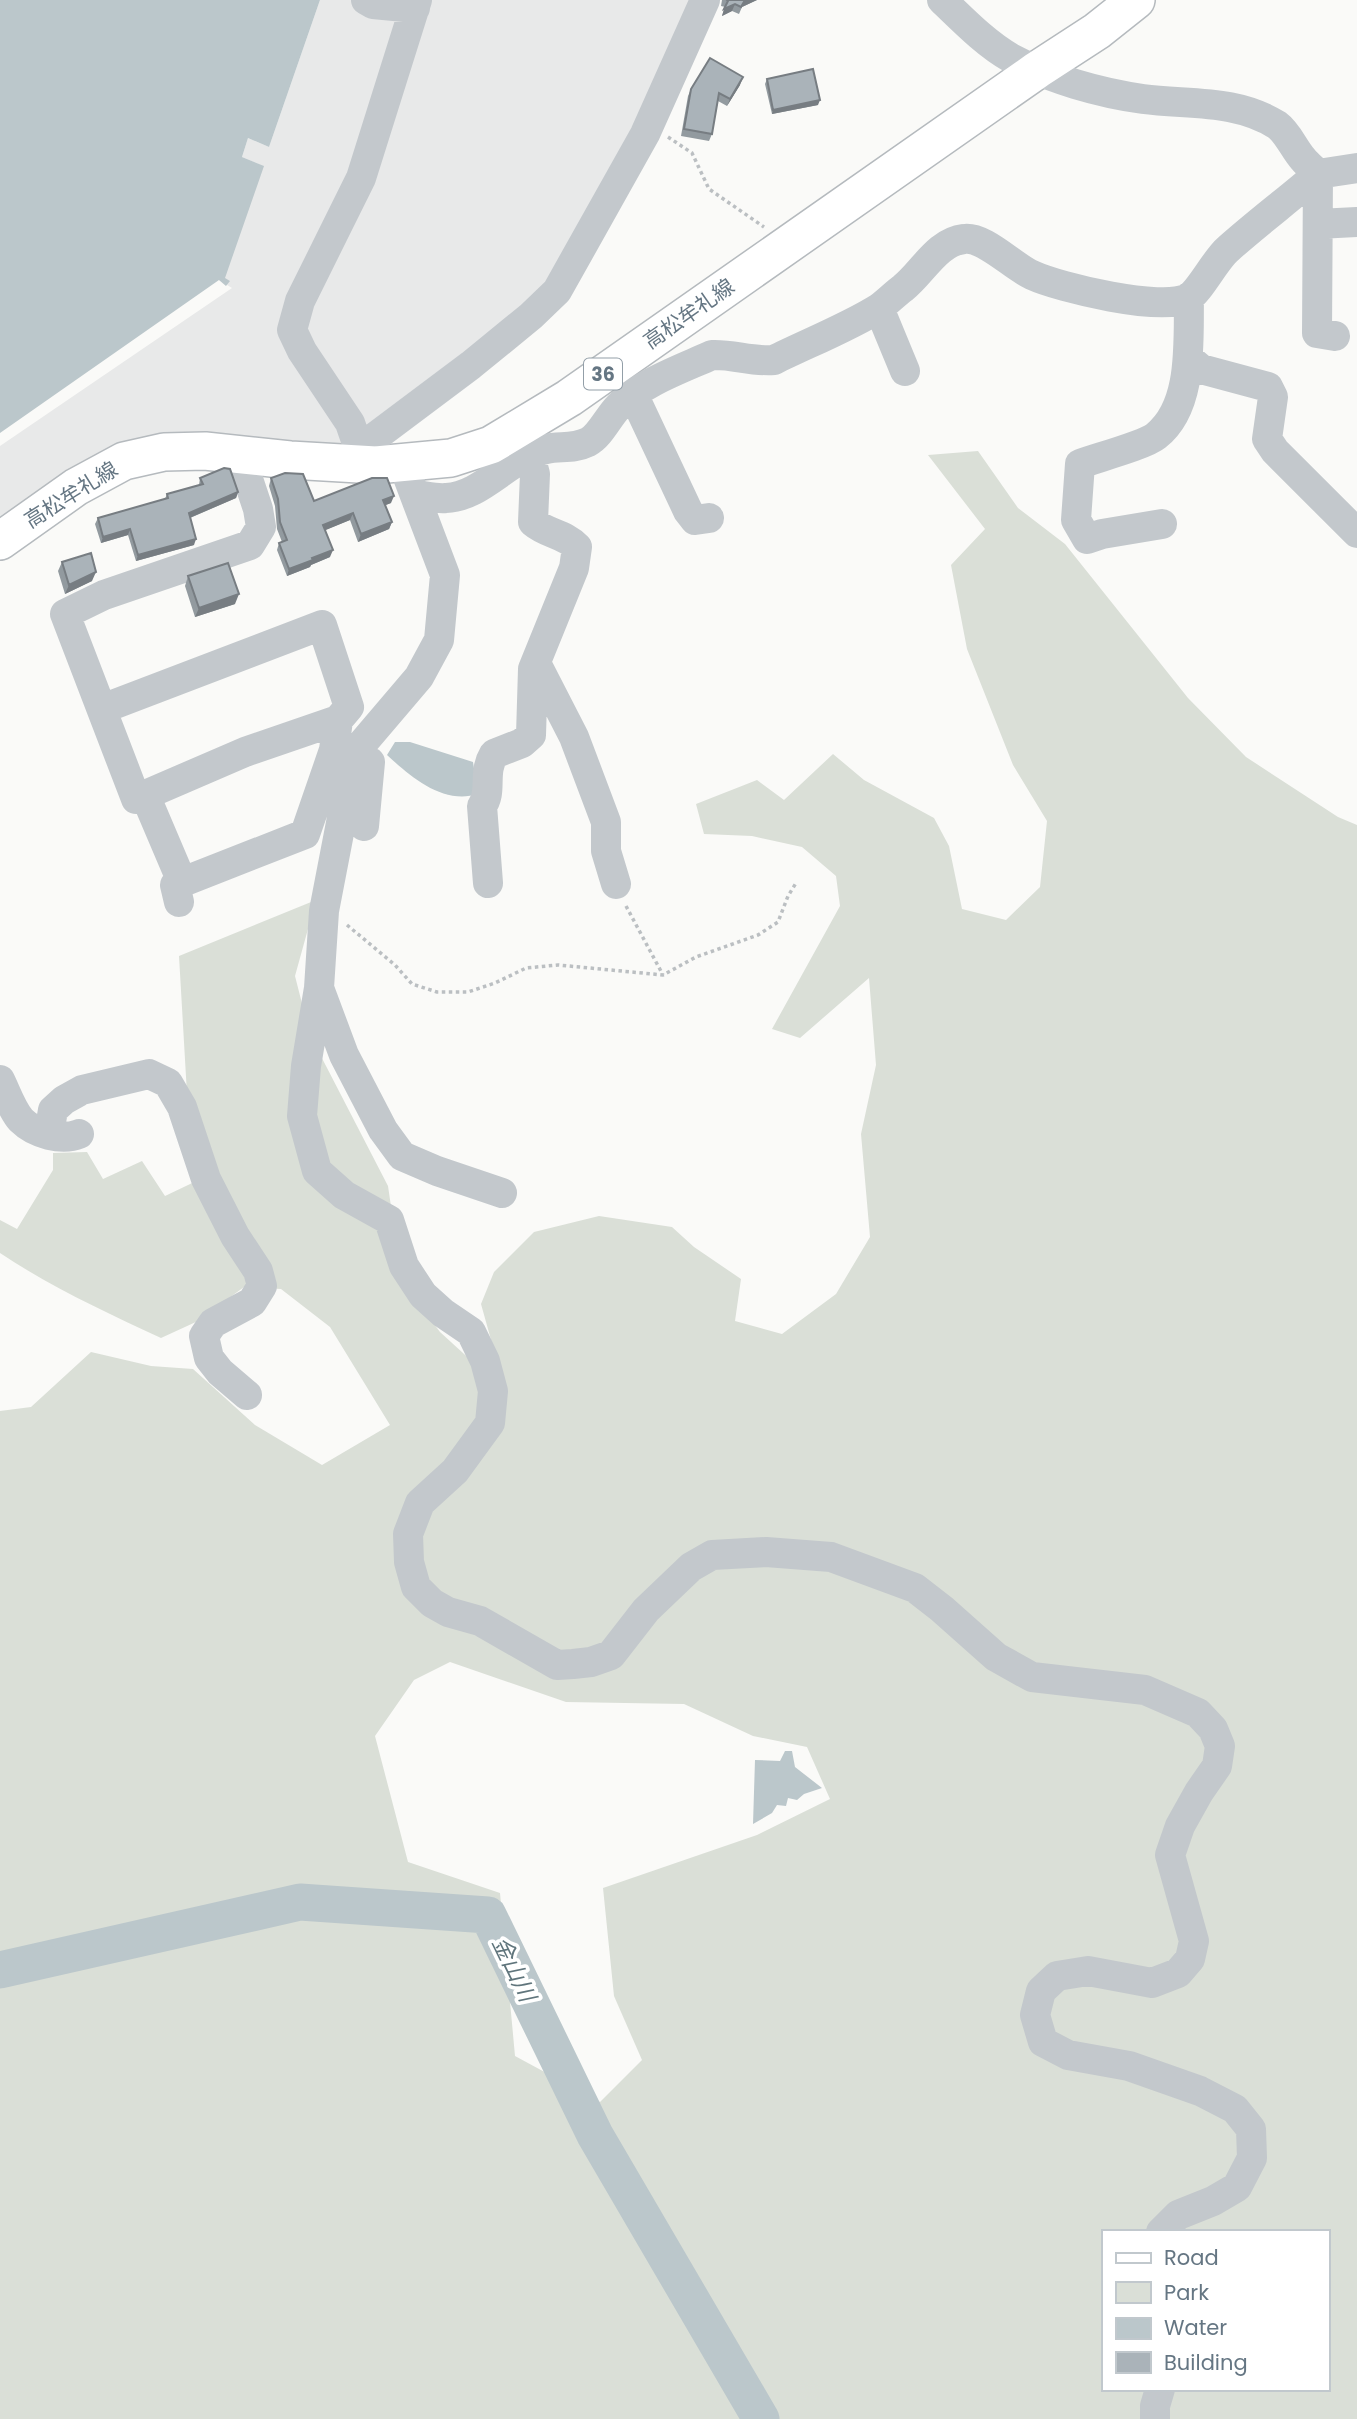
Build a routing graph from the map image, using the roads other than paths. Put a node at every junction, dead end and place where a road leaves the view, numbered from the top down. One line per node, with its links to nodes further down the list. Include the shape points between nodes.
1 (366, 0): 5 (street)
2 (705, 0): 19 (street, via 649,125 557,291)
3 (942, 0): 6 (street, via 1009,57)
4 (1136, 0): 6 (main road, 高松牟礼線 / 36)
5 (416, 4): 19 (street, via 361,178 300,301 292,330 350,423)
6 (1037, 70): 8 (street, via 1142,99 1244,109 1279,127); 20 (main road, 高松牟礼線 / 36, via 531,423)
7 (1357, 168): 8 (street)
8 (1318, 174): 10 (street); 11 (street, via 1226,250)
9 (1357, 222): 10 (street)
10 (1318, 224): 13 (street, via 1317,333)
11 (1189, 297): 12 (street, via 1172,302 1071,289 1032,275 986,244 968,238 941,248); 14 (street)
12 (879, 308): 15 (street); 16 (street, via 774,360 712,355)
13 (1335, 336)
14 (1188, 358): 22 (street, via 1177,414 1155,437 1080,464 1076,520 1087,539); 23 (street, via 1201,369 1268,387 1273,397 1267,439)
15 (905, 371)
16 (633, 394): 18 (street, via 590,441); 21 (street, via 688,511 695,520)
17 (240, 454): 19 (main road, 高松牟礼線 / 36, via 290,460); 24 (main road, 高松牟礼線 / 36, via 164,452 124,461 76,487); 26 (street, via 261,527 250,545 104,595 65,614)
18 (530, 455): 20 (street, via 470,493 446,498); 25 (street, via 535,474 533,522 577,547 574,568)
19 (357, 456): 20 (main road, 高松牟礼線 / 36)
20 (409, 479): 28 (street, via 445,575 439,640 419,677)
21 (709, 518)
22 (1162, 524)
23 (1357, 533)
24 (0, 541)
25 (536, 662): 31 (street, via 531,735 494,754 487,766 487,799 482,806); 32 (street, via 574,737 606,822 606,851)
26 (102, 709): 27 (street, via 322,625 349,707); 29 (street, via 136,799)
27 (338, 720): 29 (street, via 245,752); 29 (street, via 334,750 305,834 180,892)
28 (376, 728): 30 (street); 33 (street, via 362,744 350,776 324,911)
29 (145, 795)
30 (364, 826)
31 (488, 883)
32 (615, 884)
33 (319, 988): 38 (street, via 344,1055 383,1130 402,1156); 40 (street, via 302,1116 317,1171 344,1195 389,1220 404,1266 423,1295 471,1332 493,1391 490,1423 455,1471 420,1503 408,1534 416,1587 432,1603 480,1621 557,1665 591,1662 611,1654 646,1610 691,1567 712,1555 766,1552 831,1557 915,1588 996,1657 1032,1677 1145,1690 1198,1713 1213,1729 1220,1746 1217,1766 1180,1826 1170,1855 1194,1941 1190,1959 1178,1973 1152,1983 1088,1971 1057,1976 1041,1991 1035,2015 1043,2042 1068,2055 1129,2066 1200,2091 1236,2109 1251,2129 1252,2158 1237,2187 1178,2215)
34 (4, 1087): 35 (street); 36 (street, via 21,1120)
35 (0, 1124)
36 (49, 1134): 37 (street, via 67,1139); 39 (street, via 53,1110 82,1090 149,1074 168,1083 182,1107 206,1179 262,1286 252,1302 213,1323 204,1336 209,1358)
37 (79, 1134)
38 (502, 1193)
39 (247, 1395)
40 (1163, 2230)
41 (1159, 2391): 42 (street)
42 (1155, 2419)

